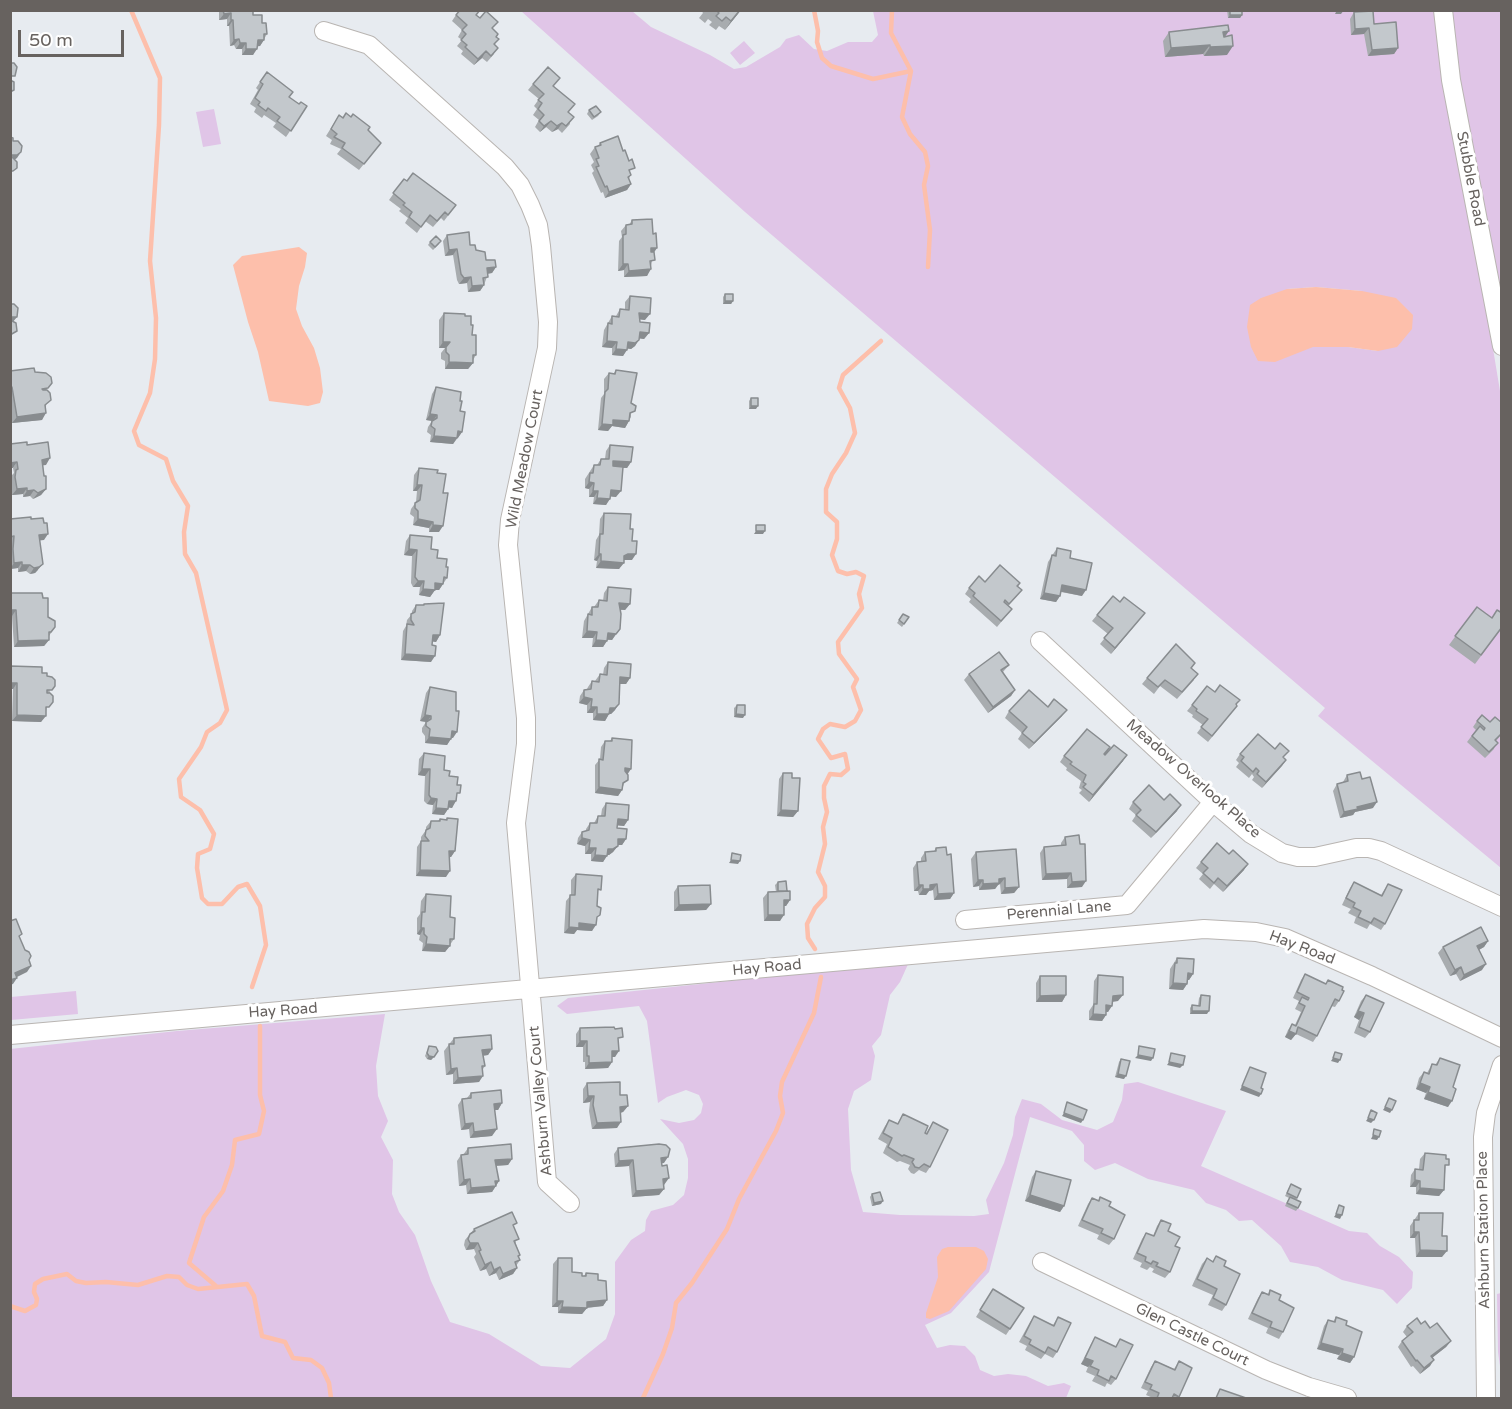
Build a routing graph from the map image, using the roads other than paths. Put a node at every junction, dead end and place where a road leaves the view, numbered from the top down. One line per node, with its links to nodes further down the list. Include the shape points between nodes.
1 (1443, 10): 3 (street, Stubble Road, via 1451,80)
2 (324, 31): 8 (street, Wild Meadow Court, via 369,45 505,167 525,195 538,225 547,348 508,545 526,718 516,823)
3 (1502, 346)
4 (1040, 641): 5 (street, Meadow Overlook Place)
5 (1213, 801): 6 (street, Meadow Overlook Place, via 1251,834 1282,853 1315,857 1356,848 1382,851); 7 (street, Perennial Lane, via 1127,905)
6 (1502, 907)
7 (965, 920)
8 (531, 989): 9 (street, Hay Road); 10 (street, Hay Road, via 1229,929 1285,938); 12 (street, Ashburn Valley Court, via 547,1182)
9 (10, 1035)
10 (1502, 1038)
11 (1502, 1065): 15 (street, Ashburn Station Place, via 1485,1113 1483,1137)
12 (570, 1203)
13 (1042, 1262): 14 (street, Glen Castle Court, via 1266,1370)
14 (1347, 1398)
15 (1486, 1398)

